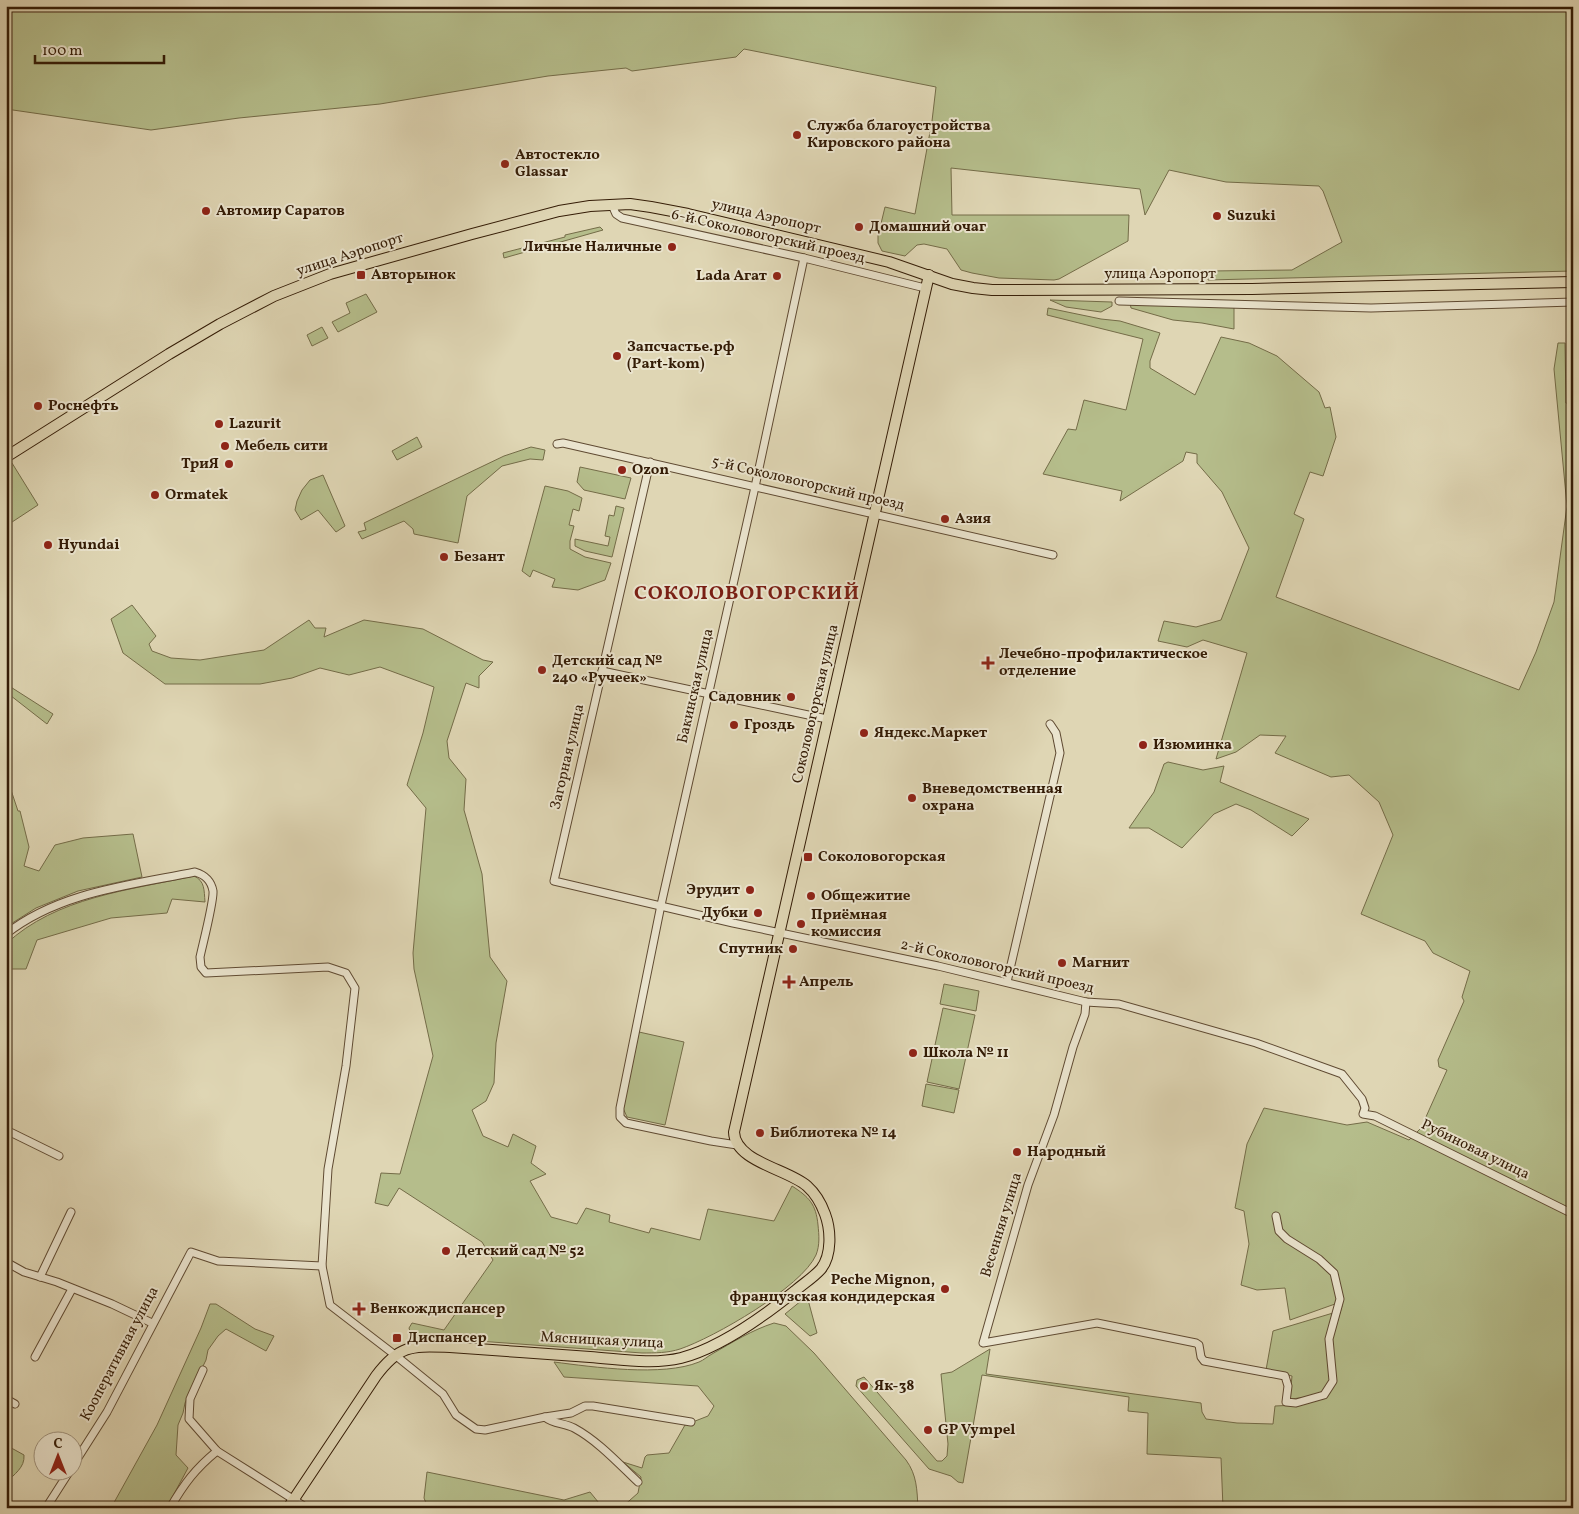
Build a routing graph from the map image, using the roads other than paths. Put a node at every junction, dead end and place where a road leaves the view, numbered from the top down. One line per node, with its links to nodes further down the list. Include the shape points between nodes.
1 (612, 205): 2 (street, 6-й Соколовогорский проезд, via 622,218); 3 (main road, улица Аэропорт, via 651,207 688,214 875,258); 9 (main road, улица Аэропорт, via 559,212 472,234 330,274 274,296 169,354)
2 (804, 258): 5 (street, 6-й Соколовогорский проезд); 11 (street, Бакинская улица)
3 (928, 275): 4 (main road, улица Аэропорт, via 952,284 992,290 1252,289); 5 (main road, Соколовогорская улица)
4 (1573, 282)
5 (925, 288): 12 (main road, Соколовогорская улица)
6 (1119, 301): 7 (street, via 1372,308)
7 (1573, 302)
8 (557, 444): 10 (street, 5-й Соколовогорский проезд)
9 (6, 457)
10 (650, 462): 11 (street, 5-й Соколовогорский проезд); 14 (street, Загорная улица)
11 (755, 487): 12 (street, 5-й Соколовогорский проезд); 15 (street, Бакинская улица)
12 (874, 514): 13 (street, 5-й Соколовогорский проезд); 16 (main road, Соколовогорская улица)
13 (1052, 555)
14 (602, 671): 15 (street); 18 (street, Загорная улица)
15 (709, 694): 16 (street); 19 (street, Бакинская улица)
16 (827, 719): 20 (main road, Соколовогорская улица)
17 (1050, 724): 22 (street, via 1056,733 1060,752)
18 (554, 881): 19 (street, 2-й Соколовогорский проезд)
19 (661, 905): 20 (street, 2-й Соколовогорский проезд); 26 (street, Бакинская улица, via 620,1117 626,1123 710,1141)
20 (780, 933): 22 (street, 2-й Соколовогорский проезд); 26 (main road, Соколовогорская улица, via 734,1132)
21 (6, 934): 32 (street, via 37,913 81,896 195,872 210,881 213,892 200,957 201,967 206,973 328,967 346,973 356,988 328,1169)
22 (1007, 982): 23 (street, 2-й Соколовогорский проезд)
23 (1086, 1002): 24 (street, 2-й Соколовогорский проезд, via 1119,1004 1171,1018 1256,1043 1342,1074 1362,1099); 30 (street, Весенняя улица, via 1054,1115 1025,1194 983,1343 1096,1323 1196,1343 1204,1361 1285,1376 1288,1386 1286,1402 1296,1403 1324,1395 1333,1381 1329,1339 1340,1299 1334,1273 1319,1259 1287,1239 1279,1231)
24 (1363, 1114): 29 (street, Рубиновая улица, via 1375,1116)
25 (6, 1130): 27 (street)
26 (736, 1142): 36 (main road, Мясницкая улица, via 750,1156 806,1185 818,1198 828,1222 829,1244 825,1261 814,1275 782,1302 715,1344 679,1358 664,1360 422,1346)
27 (59, 1156)
28 (71, 1212): 33 (street)
29 (1573, 1214)
30 (1276, 1216)
31 (6, 1262): 33 (street)
32 (322, 1266): 35 (street, Кооперативная улица, via 218,1262 190,1252); 36 (street, via 330,1305)
33 (40, 1277): 34 (street)
34 (72, 1289): 35 (street); 37 (street)
35 (152, 1323): 43 (street, Кооперативная улица, via 107,1412)
36 (395, 1355): 41 (street, via 442,1394 456,1415 476,1429 485,1430); 47 (main road, Мясницкая улица, via 376,1376)
37 (35, 1357)
38 (203, 1370): 44 (street, via 190,1398 188,1419)
39 (6, 1399): 40 (street)
40 (15, 1404)
41 (544, 1417): 42 (street, via 593,1406); 46 (street, via 573,1428 605,1450)
42 (692, 1422)
43 (82, 1451)
44 (217, 1451): 47 (street); 49 (street, via 186,1480)
45 (63, 1482): 48 (street)
46 (638, 1482)
47 (291, 1503): 50 (street)
48 (46, 1508)
49 (170, 1508)
50 (307, 1508)

